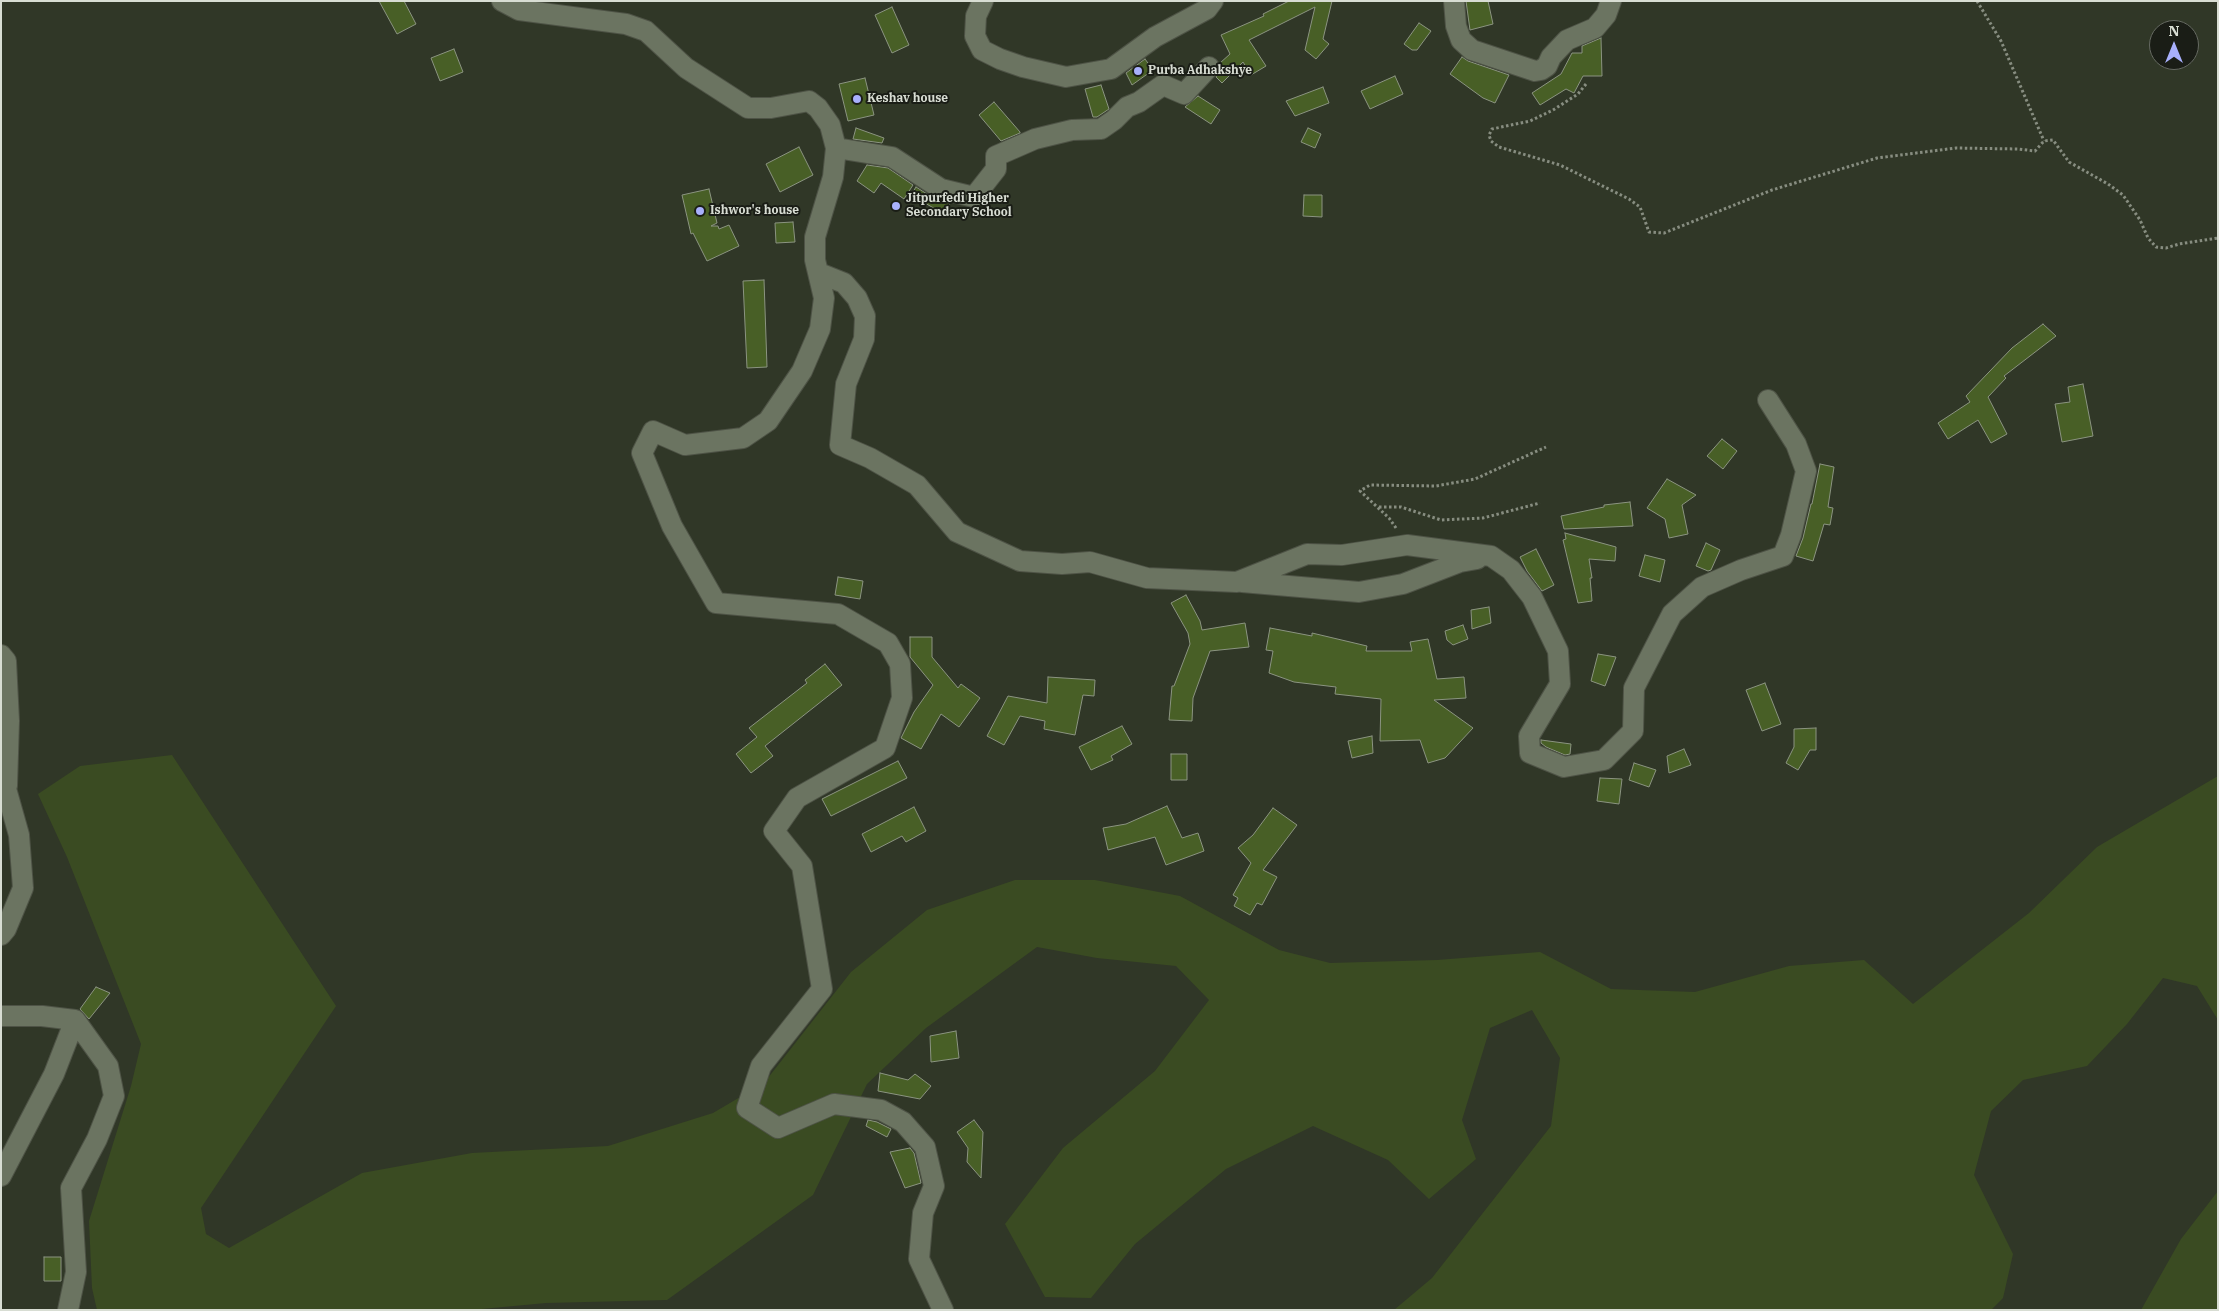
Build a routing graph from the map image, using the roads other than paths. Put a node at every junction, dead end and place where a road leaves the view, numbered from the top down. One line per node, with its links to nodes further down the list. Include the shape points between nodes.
1 (502, 1): 7 (street, via 519,10 626,24 646,31 686,68 748,108 771,108 809,101 830,126)
2 (983, 1): 3 (street, via 976,16 975,36 982,50 1023,67 1066,77 1112,68 1155,37 1207,10)
3 (1213, 1)
4 (1454, 1): 5 (street, via 1458,33 1472,50 1534,71 1547,66 1567,40 1595,28 1606,15)
5 (1610, 1)
6 (1209, 67): 7 (street, via 1184,94 1163,85 1127,107 1101,129 1072,130 1035,139 996,156 996,169 974,197 941,189 892,157)
7 (836, 148): 8 (street, via 833,177 815,237 815,260)
8 (819, 273): 11 (street, via 844,283 857,298 865,316 864,339 846,384 840,445 917,485 957,532 1020,560 1062,564 1090,562 1147,578); 20 (street, via 824,298 820,329 802,370 768,421 743,438 685,445 653,432 642,453 672,526 716,603 838,614 888,643 900,664 902,698 885,748 797,798 774,831 802,866 822,989 761,1066 747,1108 778,1128 834,1104 881,1110 903,1122 925,1147 934,1186 923,1213 919,1258)
9 (1768, 400): 10 (street, via 1796,444 1806,471 1783,556 1702,587 1672,614 1634,688 1633,731 1604,760 1564,767 1530,753 1529,736 1560,684 1558,651 1532,596 1511,570)
10 (1491, 556): 11 (street, via 1460,562 1403,584 1359,592); 11 (street, via 1407,545 1342,555 1307,554)
11 (1237, 582)
12 (1, 655): 14 (street, via 6,661 9,721)
13 (1, 771): 14 (street)
14 (7, 790): 15 (street, via 19,835 22,888)
15 (1, 935)
16 (1, 1016): 17 (street)
17 (75, 1020): 18 (street, via 54,1074); 19 (street, via 108,1066 114,1096 71,1188 76,1272)
18 (1, 1176)
19 (68, 1310)
20 (943, 1310)

